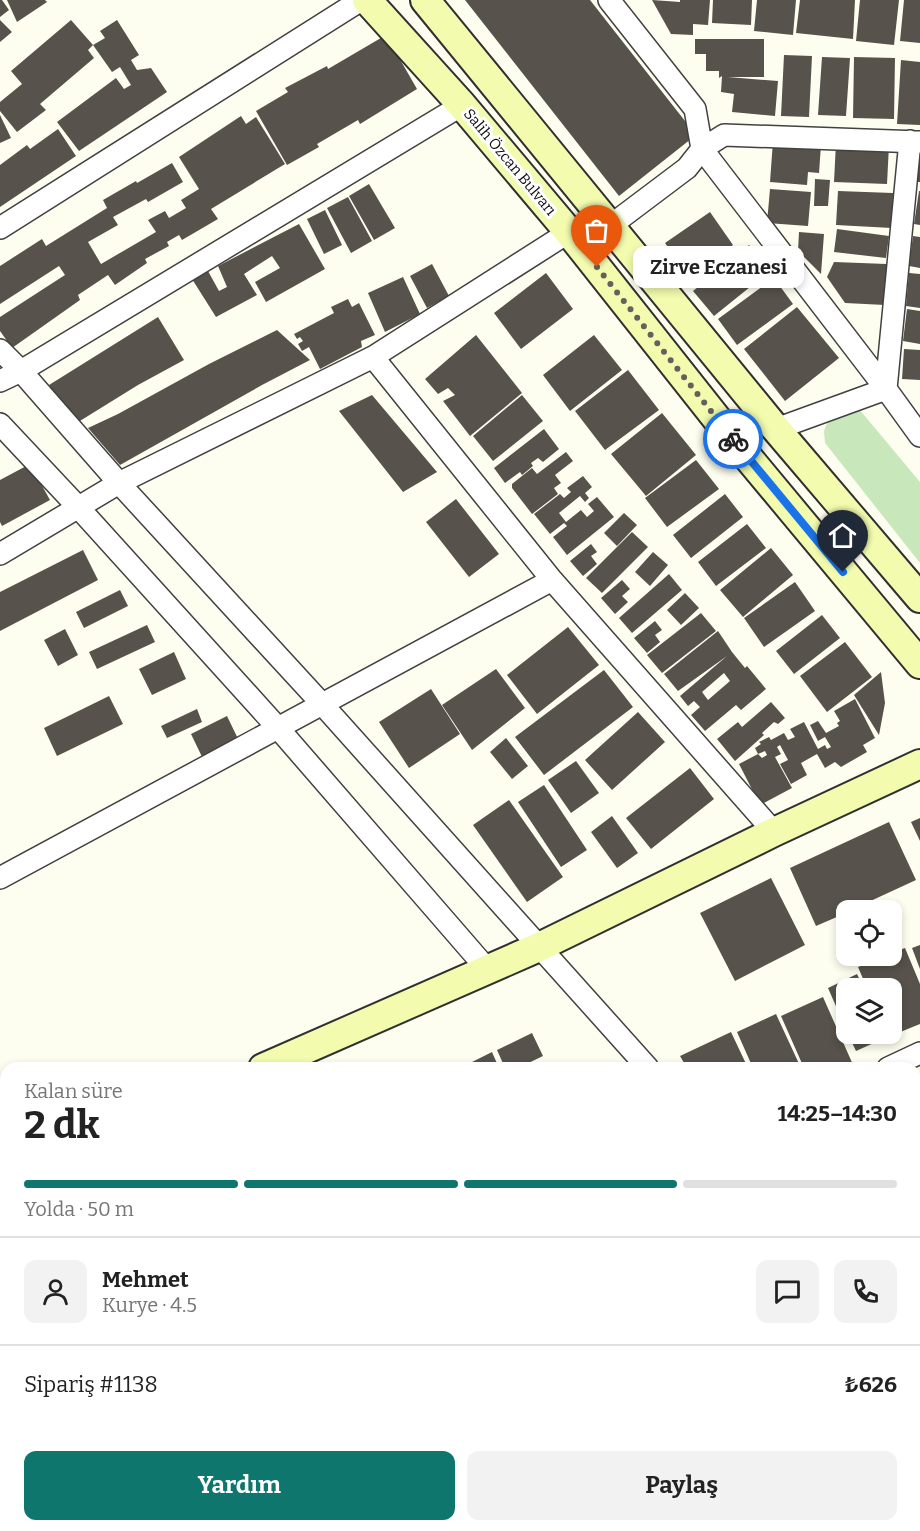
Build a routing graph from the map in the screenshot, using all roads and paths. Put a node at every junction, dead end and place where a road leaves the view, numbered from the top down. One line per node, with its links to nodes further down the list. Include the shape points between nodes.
1 (361, 0): 9 (street)
2 (367, 0): 5 (main road, Salih Özcan Bulvarı)
3 (425, 0): 8 (main road)
4 (609, 0): 7 (street, via 696,109)
5 (462, 105): 10 (main road, Salih Özcan Bulvarı); 13 (street)
6 (915, 142): 7 (street, via 724,135); 15 (street)
7 (702, 148): 8 (street, via 687,168); 15 (street)
8 (610, 226): 17 (main road)
9 (0, 228)
10 (569, 232): 12 (street); 24 (main road, Salih Özcan Bulvarı, via 736,443)
11 (0, 350): 13 (street)
12 (373, 357): 19 (street); 22 (street)
13 (21, 371): 14 (street); 19 (street)
14 (0, 381)
15 (886, 389): 17 (street); 18 (street)
16 (0, 424): 20 (street)
17 (776, 429): 23 (main road)
18 (919, 433)
19 (118, 483): 20 (street); 25 (street)
20 (78, 507): 21 (street); 26 (street)
21 (0, 554)
22 (552, 579): 25 (street); 28 (street)
23 (920, 598)
24 (920, 664)
25 (322, 704): 26 (street); 30 (street)
26 (278, 728): 29 (street); 31 (street)
27 (920, 764): 28 (main road)
28 (774, 832): 30 (main road)
29 (0, 879)
30 (539, 947): 31 (main road); 34 (street)
31 (487, 969): 33 (main road)
32 (920, 1053): 35 (street)
33 (276, 1062)
34 (643, 1062)
35 (901, 1062)

